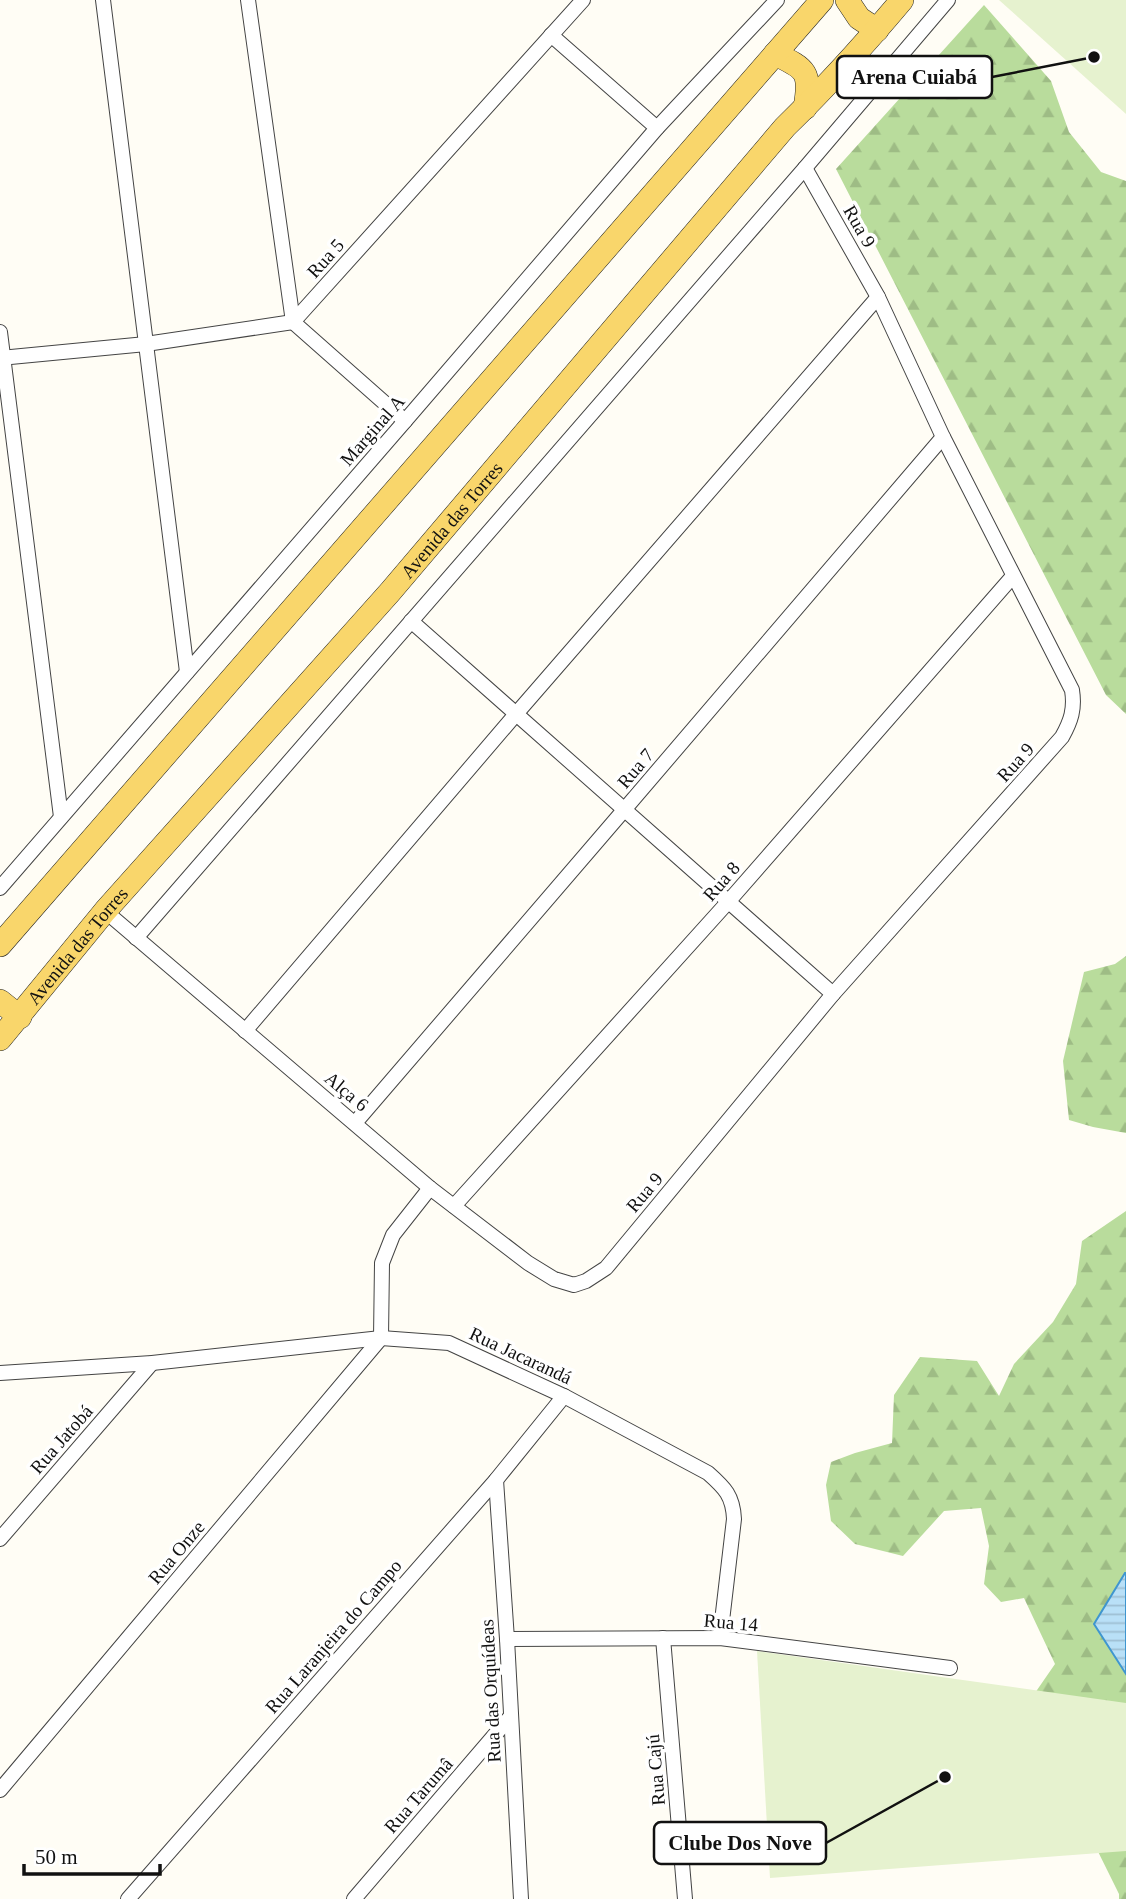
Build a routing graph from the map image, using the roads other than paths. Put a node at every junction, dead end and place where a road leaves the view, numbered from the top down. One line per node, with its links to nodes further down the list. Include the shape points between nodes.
1 (103, 0): 18 (street)
2 (248, 0): 16 (street)
3 (583, 0): 10 (street, Rua 5)
4 (777, 0): 13 (street, Marginal A)
5 (822, 0): 11 (main road)
6 (847, 0): 9 (main road, via 859,18)
7 (902, 0): 9 (main road, Avenida das Torres)
8 (948, 0): 14 (street)
9 (877, 30): 12 (main road, Avenida das Torres)
10 (551, 35): 13 (street); 16 (street, Rua 5)
11 (775, 54): 12 (main road, via 797,64 806,75); 32 (main road)
12 (805, 108): 30 (main road, Avenida das Torres, via 390,592)
13 (657, 128): 20 (street, Marginal A)
14 (805, 168): 15 (street, Rua 9); 23 (street)
15 (878, 297): 21 (street, Rua 9); 25 (street)
16 (293, 322): 18 (street); 20 (street)
17 (0, 332): 19 (street)
18 (146, 344): 19 (street); 24 (street)
19 (1, 358): 27 (street)
20 (405, 421): 24 (street, Marginal A)
21 (943, 437): 22 (street, Rua 9); 26 (street, Rua 7)
22 (1013, 576): 29 (street, Rua 8); 33 (street, Rua 9, via 1072,690 1072,719 1062,737)
23 (411, 621): 25 (street); 31 (street)
24 (187, 672): 27 (street, Marginal A)
25 (516, 714): 26 (street); 36 (street)
26 (625, 810): 29 (street); 38 (street, Rua 7)
27 (61, 817): 28 (street, Marginal A)
28 (0, 888)
29 (729, 902): 33 (street); 40 (street, Rua 8)
30 (105, 911): 31 (street, Alça 6); 35 (main road, Avenida das Torres)
31 (136, 938): 36 (street, Alça 6)
32 (0, 944)
33 (833, 994): 41 (street, Rua 9, via 606,1268)
34 (0, 1001): 35 (main road)
35 (20, 1017): 37 (main road, Avenida das Torres)
36 (245, 1031): 38 (street, Alça 6)
37 (0, 1039)
38 (355, 1123): 39 (street, Alça 6)
39 (430, 1188): 40 (street, Alça 6); 42 (street, via 393,1236 382,1263)
40 (454, 1206): 41 (street, Alça 6, via 541,1272)
41 (574, 1285)
42 (381, 1338): 43 (street, Rua Jacarandá); 45 (street, Rua Jacarandá, via 449,1343); 53 (street, Rua Onze)
43 (152, 1363): 44 (street, Rua Jacarandá); 47 (street, Rua Jatobá)
44 (0, 1373)
45 (564, 1396): 46 (street, Rua Laranjeira do Campo); 49 (street, Rua Jacarandá, via 709,1473 733,1502)
46 (496, 1480): 50 (street, Rua das Orquídeas); 54 (street, Rua Laranjeira do Campo)
47 (0, 1539)
48 (663, 1638): 49 (street, Rua 14); 50 (street, Rua 14); 57 (street, Rua Cajú)
49 (720, 1638): 51 (street, Rua 14)
50 (507, 1639): 52 (street, Rua das Orquídeas)
51 (950, 1668)
52 (511, 1716): 55 (street, Rua Tarumâ); 56 (street, Rua das Orquídeas)
53 (0, 1790)
54 (128, 1899)
55 (354, 1899)
56 (521, 1899)
57 (685, 1899)

